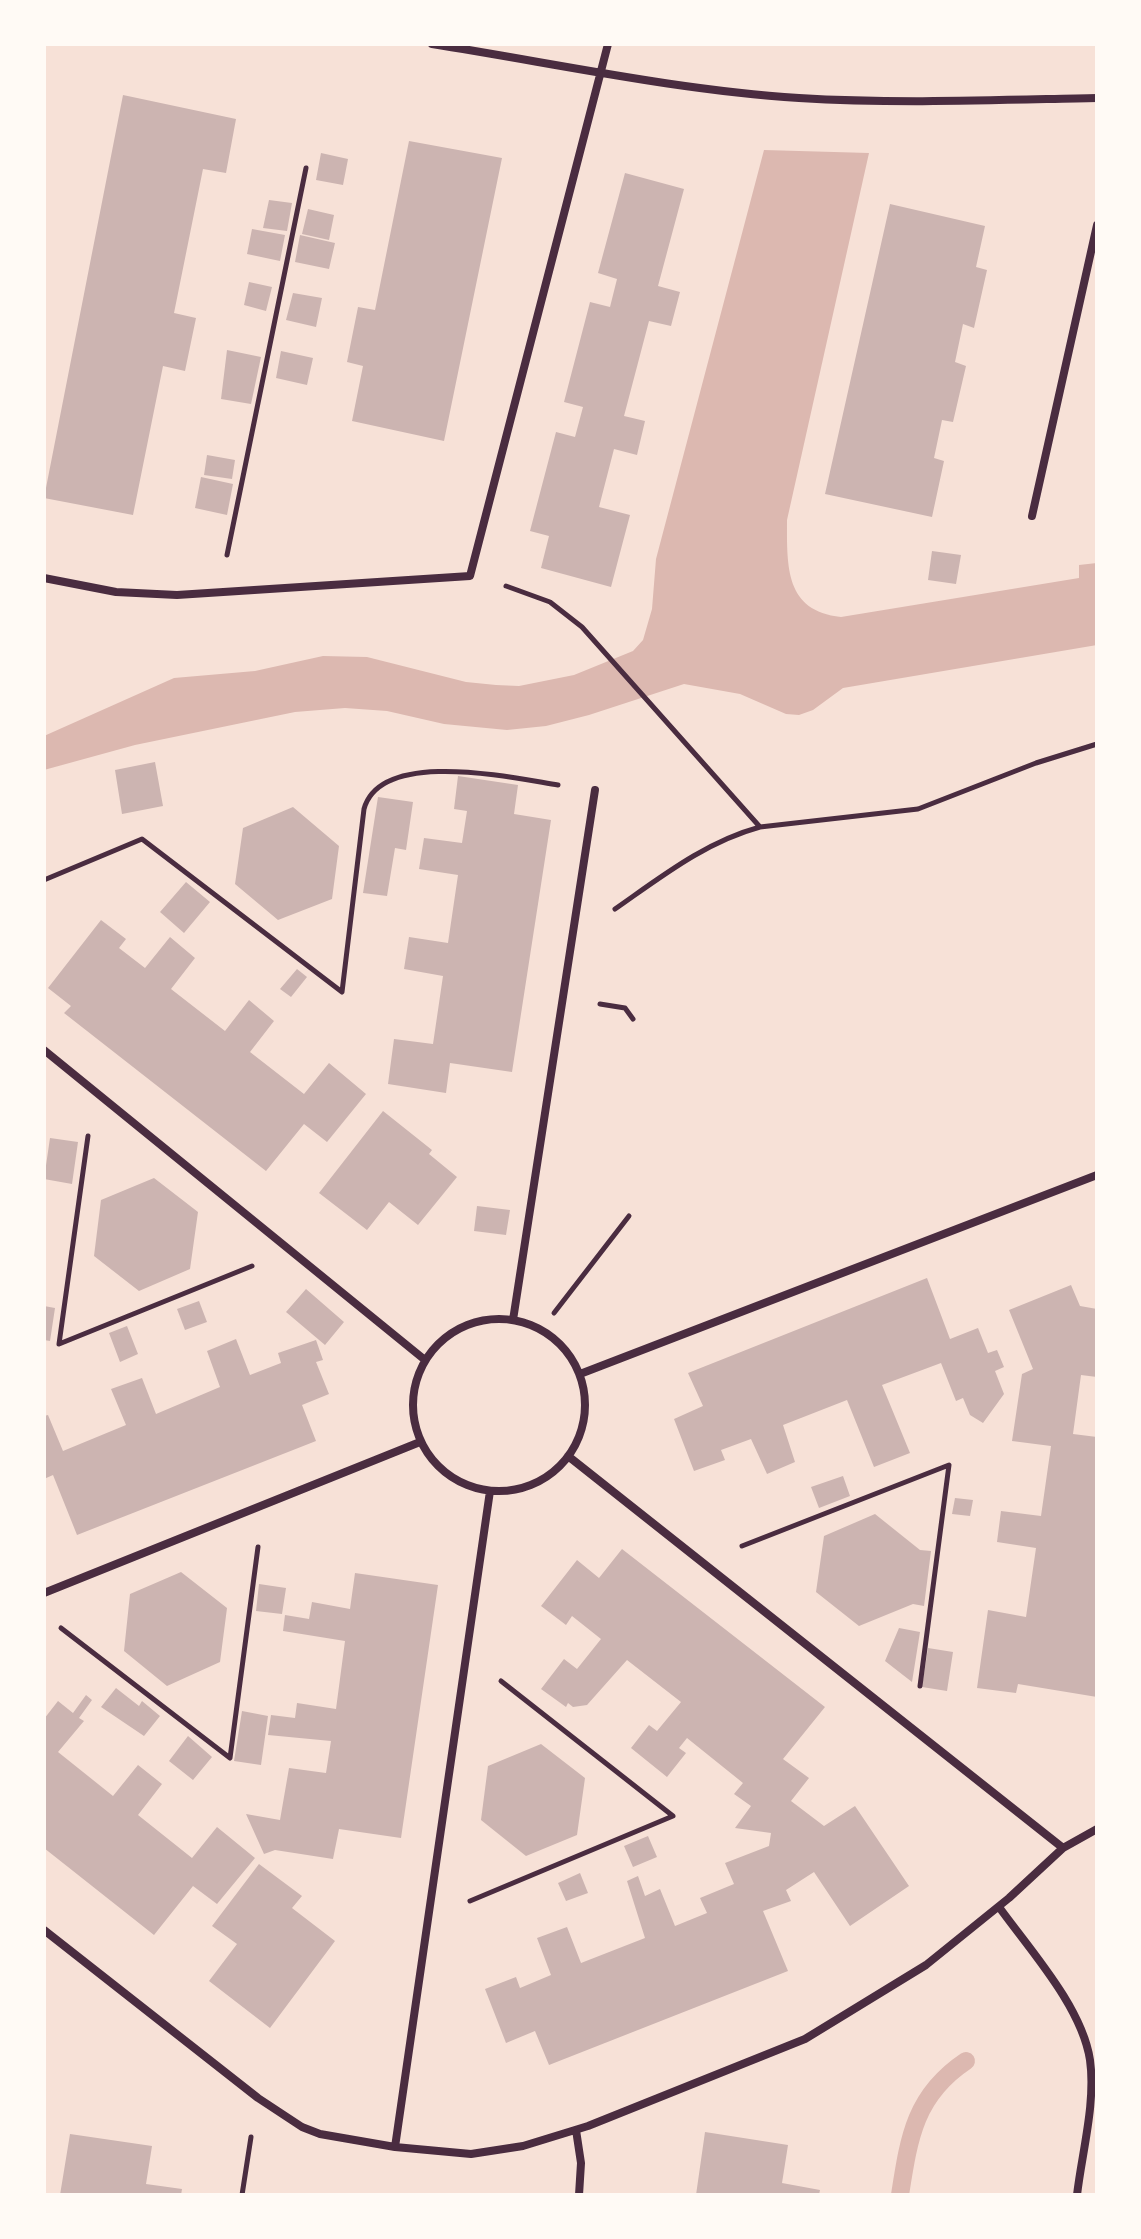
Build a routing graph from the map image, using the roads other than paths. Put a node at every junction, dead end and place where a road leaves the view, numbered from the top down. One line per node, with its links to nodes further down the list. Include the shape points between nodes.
1 (432, 44): 3 (street)
2 (608, 44): 3 (street)
3 (601, 71): 4 (street, via 798,98); 7 (street, via 470,576 219,592 116,592)
4 (1097, 98)
5 (1097, 225): 6 (street)
6 (1032, 516)
7 (44, 578)
8 (595, 790): 11 (street)
9 (44, 1050): 12 (street)
10 (1097, 1175): 13 (street)
11 (513, 1320): 12 (street, via 487,1319 463,1326); 13 (street, via 541,1330 564,1349)
12 (425, 1360): 14 (street, via 414,1386 413,1415)
13 (580, 1374): 15 (street, via 585,1402 581,1431)
14 (420, 1442): 16 (street, via 437,1466 461,1484); 17 (street)
15 (568, 1456): 16 (street, via 547,1477 520,1489); 19 (street)
16 (490, 1491): 23 (street)
17 (44, 1593)
18 (1097, 1829): 19 (street)
19 (1063, 1848): 20 (street)
20 (999, 1907): 22 (street, via 926,1965 805,2039); 25 (street, via 1085,2037 1092,2084)
21 (44, 1930): 23 (street, via 285,2118 320,2134)
22 (576, 2130): 23 (street, via 471,2154); 24 (street)
23 (395, 2147)
24 (579, 2195)
25 (1077, 2195)

